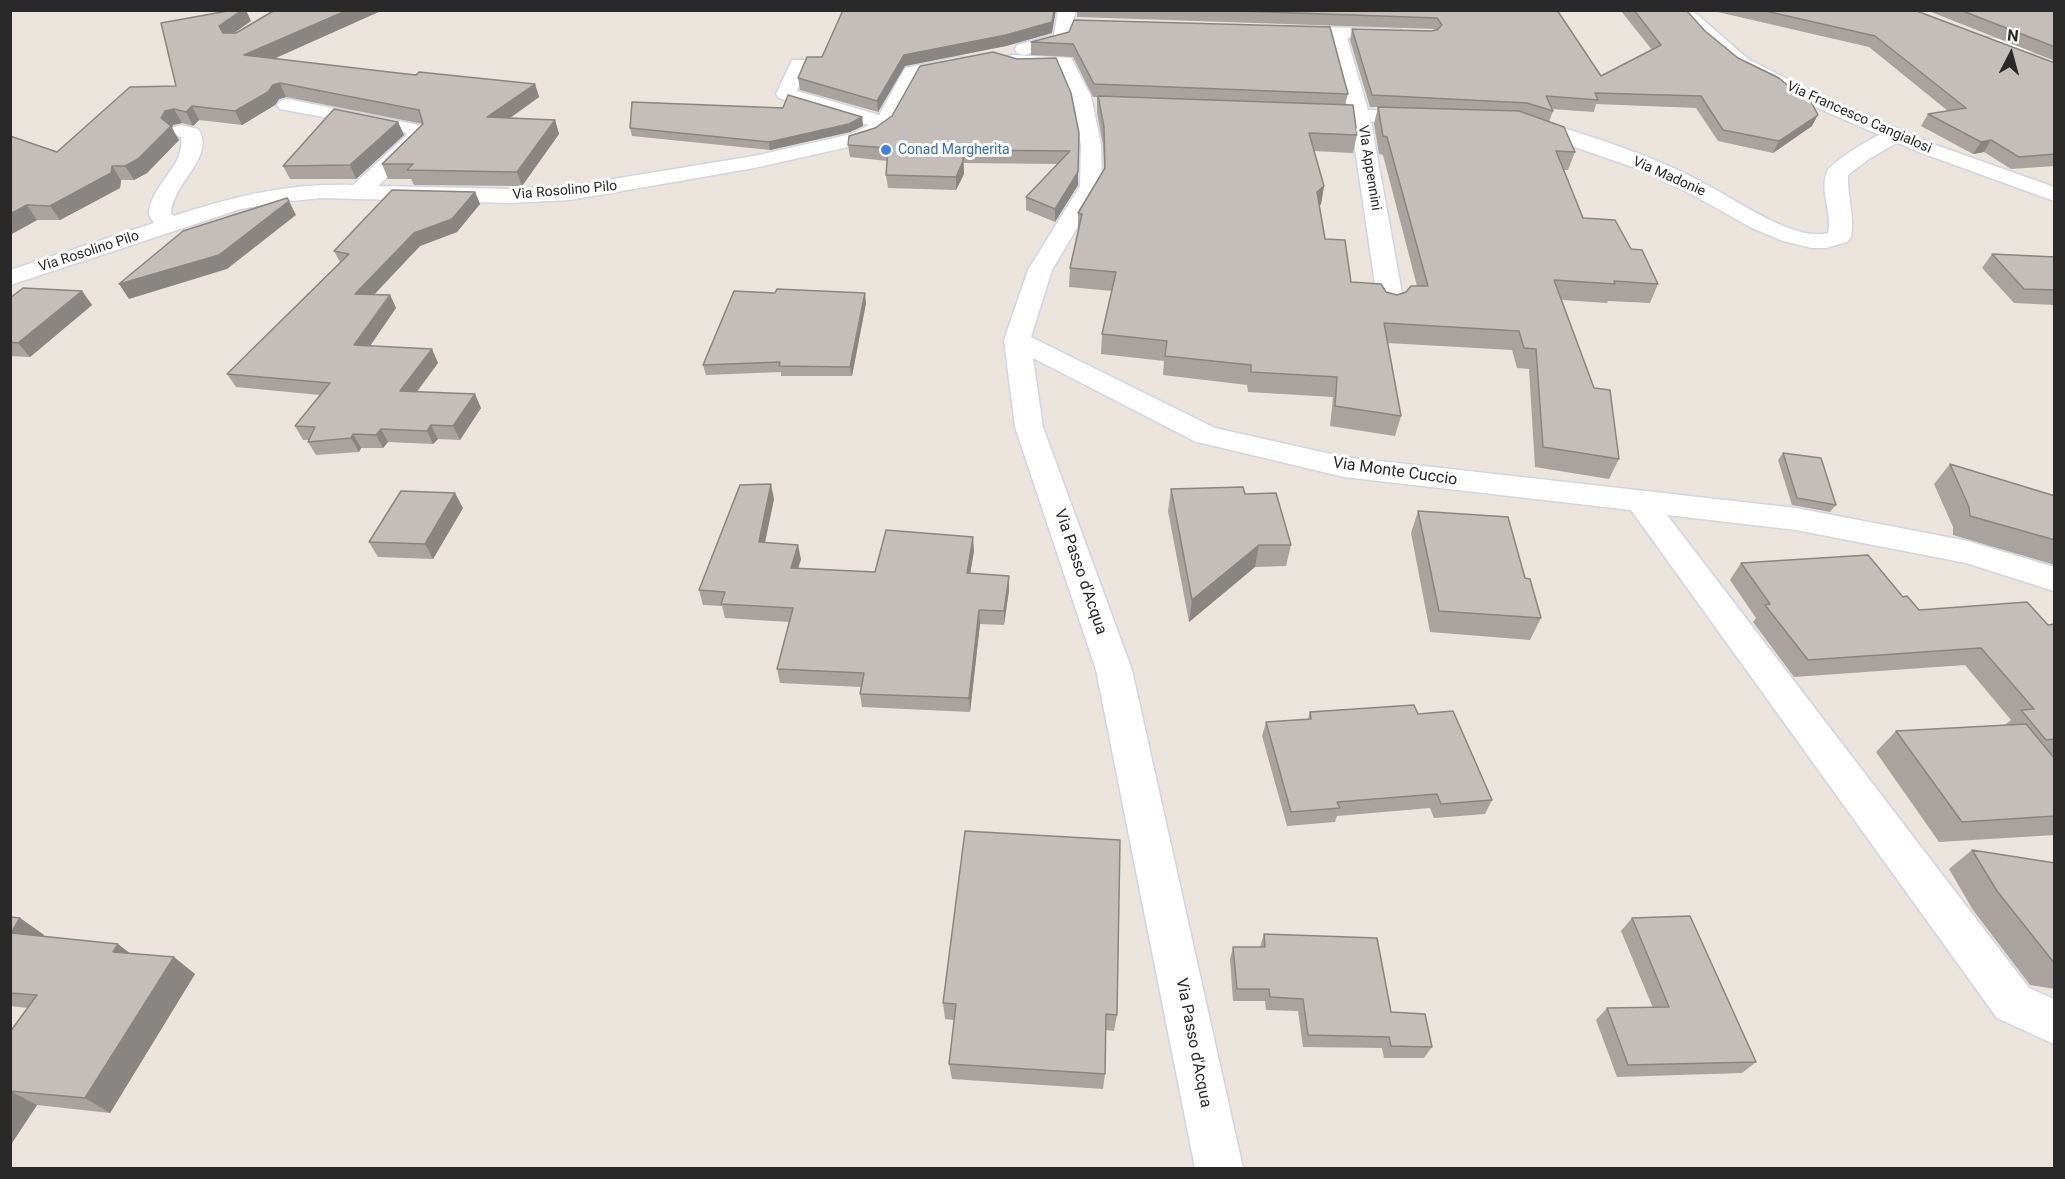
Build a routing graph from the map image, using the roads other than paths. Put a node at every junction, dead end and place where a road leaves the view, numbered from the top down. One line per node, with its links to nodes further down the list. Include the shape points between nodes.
1 (1682, 10): 20 (street, Via Francesco Cangialosi, via 1741,63)
2 (1066, 17): 3 (street); 10 (street, via 1062,38)
3 (1088, 25)
4 (1266, 30): 5 (street)
5 (1337, 33): 7 (street); 15 (street, VIa Appennini)
6 (1964, 34): 8 (street)
7 (1417, 35)
8 (1984, 42): 9 (street); 12 (street)
9 (2055, 50)
10 (987, 57): 18 (street, via 912,72); 26 (street, Via Passo d'Acqua, via 1017,63 1064,62 1081,96 1095,106 1091,186 1040,270)
11 (799, 64): 18 (street, via 786,94)
12 (2055, 69)
13 (287, 105): 21 (street, via 417,130 417,137)
14 (1291, 114): 15 (street)
15 (1360, 116): 16 (street); 25 (street, VIa Appennini)
16 (1444, 119)
17 (1504, 120): 20 (street, Via Madonie, via 1548,130 1654,168 1785,234 1811,241 1839,237 1842,223 1837,173)
18 (885, 123): 21 (street, Via Rosolino Pilo, via 856,139 773,158 570,193 510,196)
19 (181, 131): 23 (street, via 191,133 194,143 189,159 162,197 160,215)
20 (1896, 135): 22 (street, Via Francesco Cangialosi)
21 (359, 192): 23 (street, Via Rosolino Pilo, via 282,195 237,203)
22 (2055, 194)
23 (169, 225): 24 (street, Via Rosolino Pilo)
24 (10, 278)
25 (1391, 304)
26 (1017, 340): 27 (street, Via Monte Cuccio, via 1206,435 1344,467); 30 (street, Via Passo d'Acqua, via 1029,427 1114,670)
27 (1640, 501): 28 (street, Via Monte Cuccio, via 1796,519 1968,552); 29 (street, via 2013,1003)
28 (2055, 579)
29 (2055, 1022)
30 (1219, 1168)

